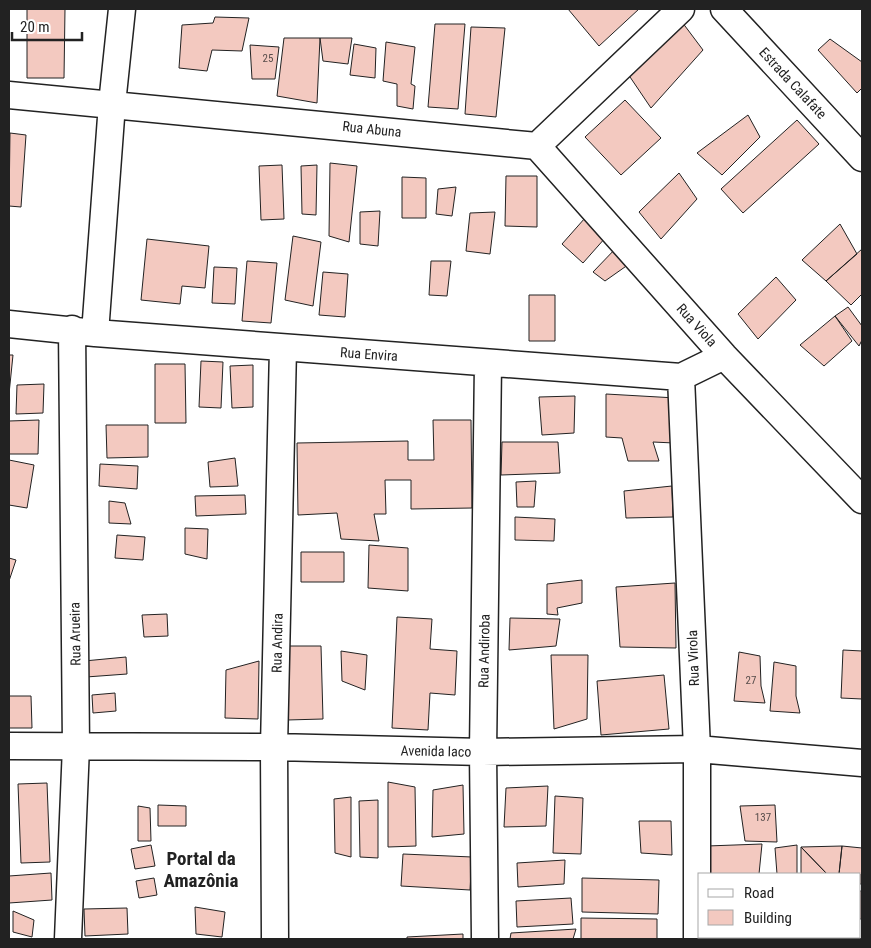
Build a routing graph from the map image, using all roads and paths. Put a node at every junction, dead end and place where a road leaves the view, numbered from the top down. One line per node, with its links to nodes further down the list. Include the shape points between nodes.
1 (122, 9): 5 (street, Rua Arueira)
2 (680, 9): 6 (street)
3 (724, 9): 7 (street, Estrada Calafate)
4 (9, 95): 5 (street, Rua Abuna)
5 (112, 104): 6 (street, Rua Abuna); 9 (street, Rua Arueira)
6 (537, 146): 11 (street, Rua Viola)
7 (862, 158)
8 (9, 324): 9 (street, Rua Envira)
9 (83, 331): 10 (street, Rua Envira); 16 (street, Rua Arueira)
10 (283, 348): 12 (street, Rua Envira); 17 (street, Rua Andira)
11 (724, 356): 13 (street); 14 (street, Rua Viola)
12 (488, 363): 13 (street, Rua Envira); 19 (street, Rua Andiroba)
13 (681, 378): 18 (street, Rua Virola)
14 (862, 500)
15 (9, 746): 16 (street, Avenida Iaco)
16 (76, 746): 17 (street, Avenida Iaco); 21 (street, Rua Arueira)
17 (274, 747): 19 (street, Avenida Iaco); 22 (street, Rua Andira)
18 (697, 749): 19 (street, Avenida Iaco); 20 (street, Avenida Iaco); 24 (street, Rua Virola)
19 (483, 752): 23 (street, Rua Andiroba)
20 (862, 763)
21 (68, 939)
22 (275, 939)
23 (485, 939)
24 (697, 939)

